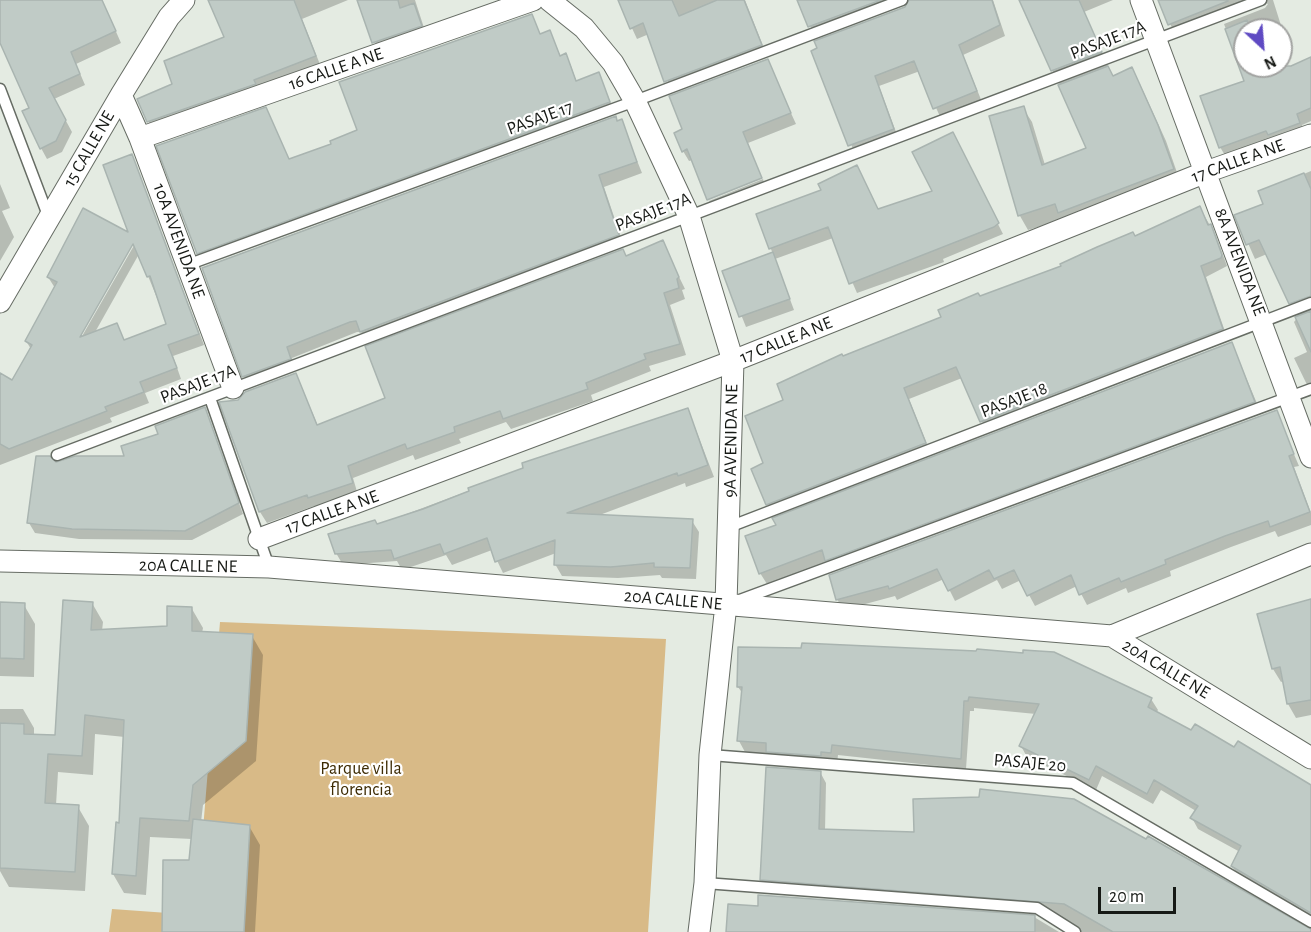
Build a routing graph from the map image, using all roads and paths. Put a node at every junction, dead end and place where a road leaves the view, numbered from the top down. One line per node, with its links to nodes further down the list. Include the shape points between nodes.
1 (184, 0): 7 (street, 15 CALLE NE)
2 (533, 0): 13 (street, 16 CALLE A NE)
3 (549, 0): 11 (street, 9A AVENIDA NE, via 584,28 613,63)
4 (902, 0): 11 (lane, PASAJE 17)
5 (1141, 0): 8 (street, 8A AVENIDA NE)
6 (1261, 0): 8 (lane, PASAJE 17A)
7 (165, 9): 10 (street, 15 CALLE NE)
8 (1156, 40): 14 (street, 8A AVENIDA NE); 15 (lane, PASAJE 17A)
9 (0, 89): 16 (lane)
10 (121, 95): 13 (street, 10A AVENIDA NE); 16 (street, 15 CALLE NE)
11 (635, 101): 15 (street, 9A AVENIDA NE); 17 (lane, PASAJE 17)
12 (1311, 135): 14 (street, 17 CALLE A NE)
13 (140, 138): 17 (street, 10A AVENIDA NE)
14 (1206, 172): 20 (street, 8A AVENIDA NE); 21 (street, 17 CALLE A NE)
15 (689, 216): 21 (street, 9A AVENIDA NE); 22 (lane, PASAJE 17A)
16 (49, 218): 18 (street, 15 CALLE NE)
17 (188, 264): 22 (street, 10A AVENIDA NE)
18 (0, 302)
19 (1311, 303): 20 (lane, PASAJE 18)
20 (1263, 322): 25 (street, 8A AVENIDA NE); 28 (lane, PASAJE 18)
21 (733, 362): 28 (street, 9A AVENIDA NE); 29 (street, 17 CALLE A NE)
22 (234, 388): 24 (lane, PASAJE 17A)
23 (1311, 389): 25 (lane)
24 (210, 398): 26 (lane, PASAJE 17A); 29 (lane)
25 (1290, 398): 27 (street, 8A AVENIDA NE); 33 (lane)
26 (57, 455)
27 (1311, 457)
28 (729, 527): 33 (street, 9A AVENIDA NE)
29 (259, 539): 32 (lane)
30 (1311, 554): 34 (street)
31 (0, 561): 32 (street, 20A CALLE NE)
32 (269, 567): 33 (street, 20A CALLE NE)
33 (726, 604): 34 (street, 20A CALLE NE); 35 (street, 9A AVENIDA NE)
34 (1112, 636): 36 (street, 20A CALLE NE)
35 (710, 755): 37 (street, 9A AVENIDA NE); 38 (lane, PASAJE 20, via 1073,783)
36 (1311, 758)
37 (705, 884): 39 (street, 9A AVENIDA NE); 40 (lane, via 1037,908)
38 (1311, 922)
39 (699, 932)
40 (1075, 932)

